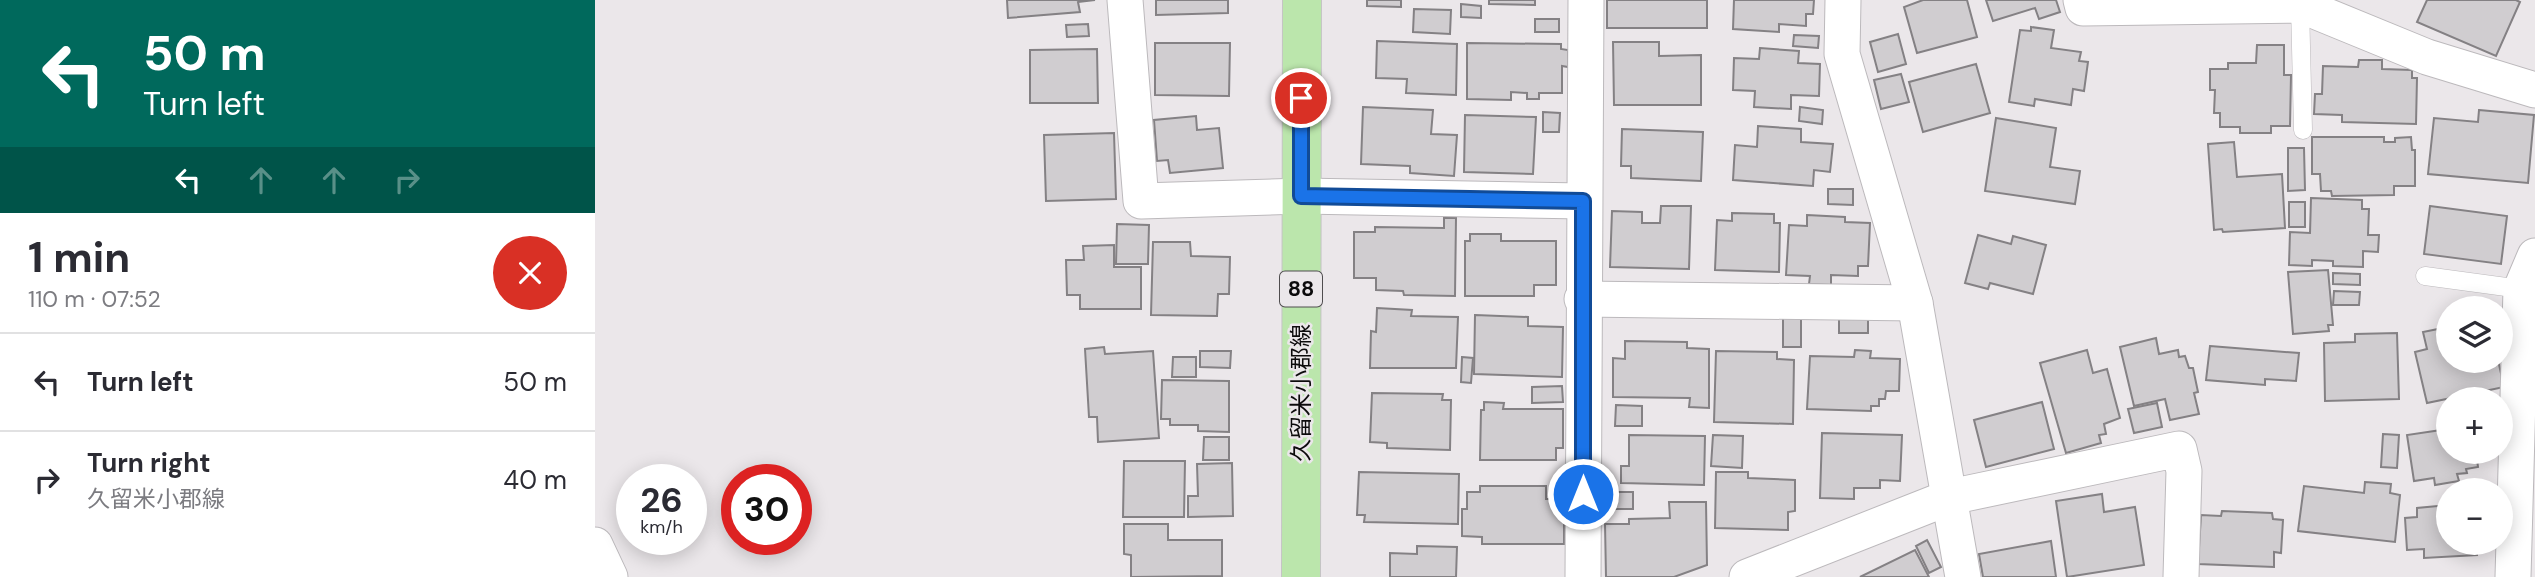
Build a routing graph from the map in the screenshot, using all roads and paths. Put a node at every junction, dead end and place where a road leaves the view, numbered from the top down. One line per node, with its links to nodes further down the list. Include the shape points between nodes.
1 (1125, 0): 9 (street, via 1141,201)
2 (1301, 0): 9 (main road, 久留米小郡線 / 88)
3 (1586, 0): 10 (street)
4 (1843, 0): 15 (street, via 1842,54)
5 (2081, 0): 6 (street, via 2083,8)
6 (2300, 5): 7 (street, via 2427,57); 8 (lane)
7 (2535, 90)
8 (2303, 130)
9 (1301, 196): 10 (street); 19 (main road, 久留米小郡線 / 88)
10 (1583, 201): 14 (street)
11 (2535, 256): 13 (street)
12 (2425, 276): 13 (lane)
13 (2521, 289): 24 (street)
14 (1583, 299): 15 (street); 20 (street)
15 (1915, 303): 16 (street)
16 (1950, 497): 21 (street); 22 (street); 23 (street, via 2179,449 2184,471)
17 (595, 545): 18 (street)
18 (610, 577)
19 (1301, 577)
20 (1583, 577)
21 (1747, 577)
22 (1963, 577)
23 (2181, 577)
24 (2512, 577)

